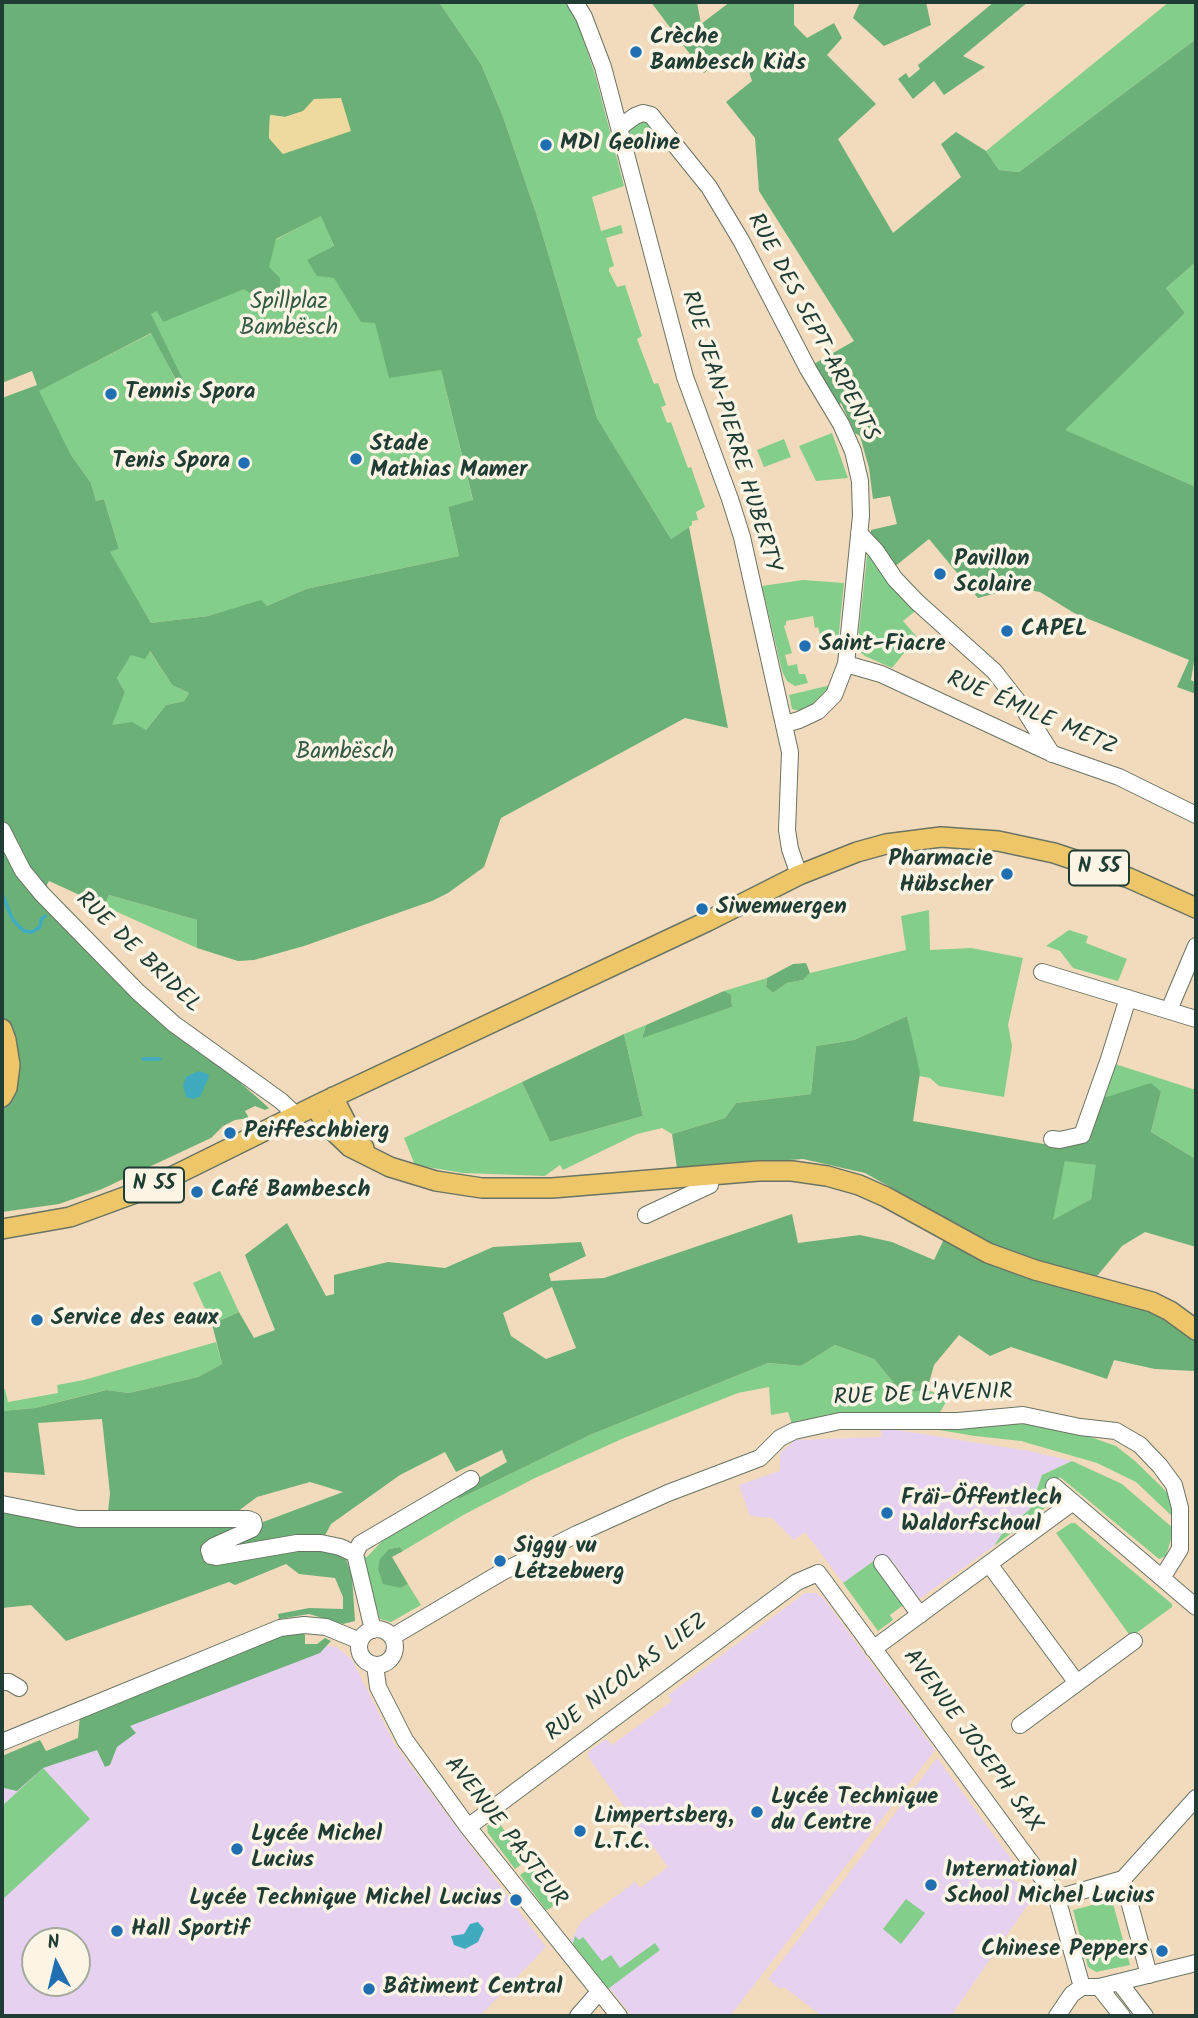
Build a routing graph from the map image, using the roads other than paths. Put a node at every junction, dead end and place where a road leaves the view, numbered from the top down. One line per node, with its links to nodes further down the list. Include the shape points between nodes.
1 (575, 2): 2 (street, via 603,67)
2 (620, 127): 3 (street, RUE DES SEPT-ARPENTS, via 635,116 651,114 722,208 849,442 860,481); 5 (street, RUE JEAN-PIERRE HUBERTY, via 685,377 742,537)
3 (859, 533): 4 (street, RUE DES SEPT-ARPENTS); 6 (street, via 895,579 995,671)
4 (846, 664): 5 (street, RUE DES SEPT-ARPENTS, via 834,695 818,711); 6 (street, RUE ÉMILE METZ, via 881,674)
5 (785, 724): 9 (street, RUE JEAN-PIERRE HUBERTY, via 790,752 787,830)
6 (1053, 754): 7 (street, RUE ÉMILE METZ, via 1119,777)
7 (1196, 815)
8 (2, 830): 20 (street, RUE DE BRIDEL, via 23,871 138,992)
9 (799, 875): 10 (main road, N 55, via 886,844 967,838 1054,852 1140,882); 18 (main road, N 55)
10 (1196, 908)
11 (1196, 946): 14 (street)
12 (1042, 972): 13 (street)
13 (1128, 998): 14 (street); 21 (street, via 1082,1135)
14 (1168, 1010): 15 (street)
15 (1196, 1019)
16 (2, 1029): 17 (main road, via 10,1065)
17 (2, 1097)
18 (333, 1097): 19 (main road, N 55); 22 (main road)
19 (315, 1106): 20 (main road, N 55); 22 (main road, via 337,1136)
20 (296, 1115): 25 (main road, N 55, via 108,1204 45,1223)
21 (1052, 1139)
22 (371, 1157): 23 (main road, via 413,1176 482,1188 552,1188)
23 (712, 1175): 24 (street, via 710,1185); 26 (main road, via 792,1171 859,1185 988,1253 1152,1302)
24 (646, 1215)
25 (2, 1229)
26 (1196, 1330)
27 (471, 1479): 31 (street, via 360,1544)
28 (1054, 1486): 29 (street)
29 (1073, 1502): 33 (street); 35 (street)
30 (2, 1504): 31 (street, via 78,1519 253,1521 252,1529 209,1550 216,1557 297,1543 321,1543)
31 (355, 1554): 38 (street)
32 (882, 1563): 37 (street)
33 (989, 1564): 37 (street); 45 (street)
34 (818, 1573): 42 (street, AVENUE JOSEPH SAX); 50 (street, RUE NICOLAS LIEZ, via 797,1582)
35 (1162, 1578): 36 (street); 39 (street, RUE DE L'AVENIR, via 1180,1549 1180,1508 1174,1485 1140,1445 1116,1431 1023,1415 958,1421 840,1421 794,1431 760,1458 577,1534)
36 (1196, 1606)
37 (920, 1615): 42 (street)
38 (373, 1630): 39 (street); 40 (street)
39 (392, 1637): 43 (street, via 393,1655)
40 (360, 1641): 43 (street, AVENUE PASTEUR, via 364,1660); 48 (street, via 326,1627 281,1628)
41 (1134, 1641): 45 (street)
42 (873, 1649): 52 (street, AVENUE JOSEPH SAX)
43 (376, 1665): 50 (street, AVENUE PASTEUR, via 378,1686 405,1740)
44 (2, 1682): 46 (street)
45 (1077, 1683): 47 (street)
46 (19, 1688)
47 (1020, 1725)
48 (2, 1742)
49 (1196, 1798): 51 (street)
50 (468, 1827): 58 (street, AVENUE PASTEUR)
51 (1123, 1879): 52 (street); 54 (street)
52 (1057, 1898): 56 (street, AVENUE JOSEPH SAX)
53 (1196, 1963): 54 (street)
54 (1149, 1975): 55 (street)
55 (1119, 1982): 57 (street); 63 (street)
56 (1082, 1987): 57 (street); 61 (street)
57 (1100, 1987): 62 (street)
58 (600, 1992): 59 (street); 60 (street, AVENUE PASTEUR)
59 (578, 2016)
60 (619, 2016)
61 (1057, 2016)
62 (1122, 2016)
63 (1145, 2016)

